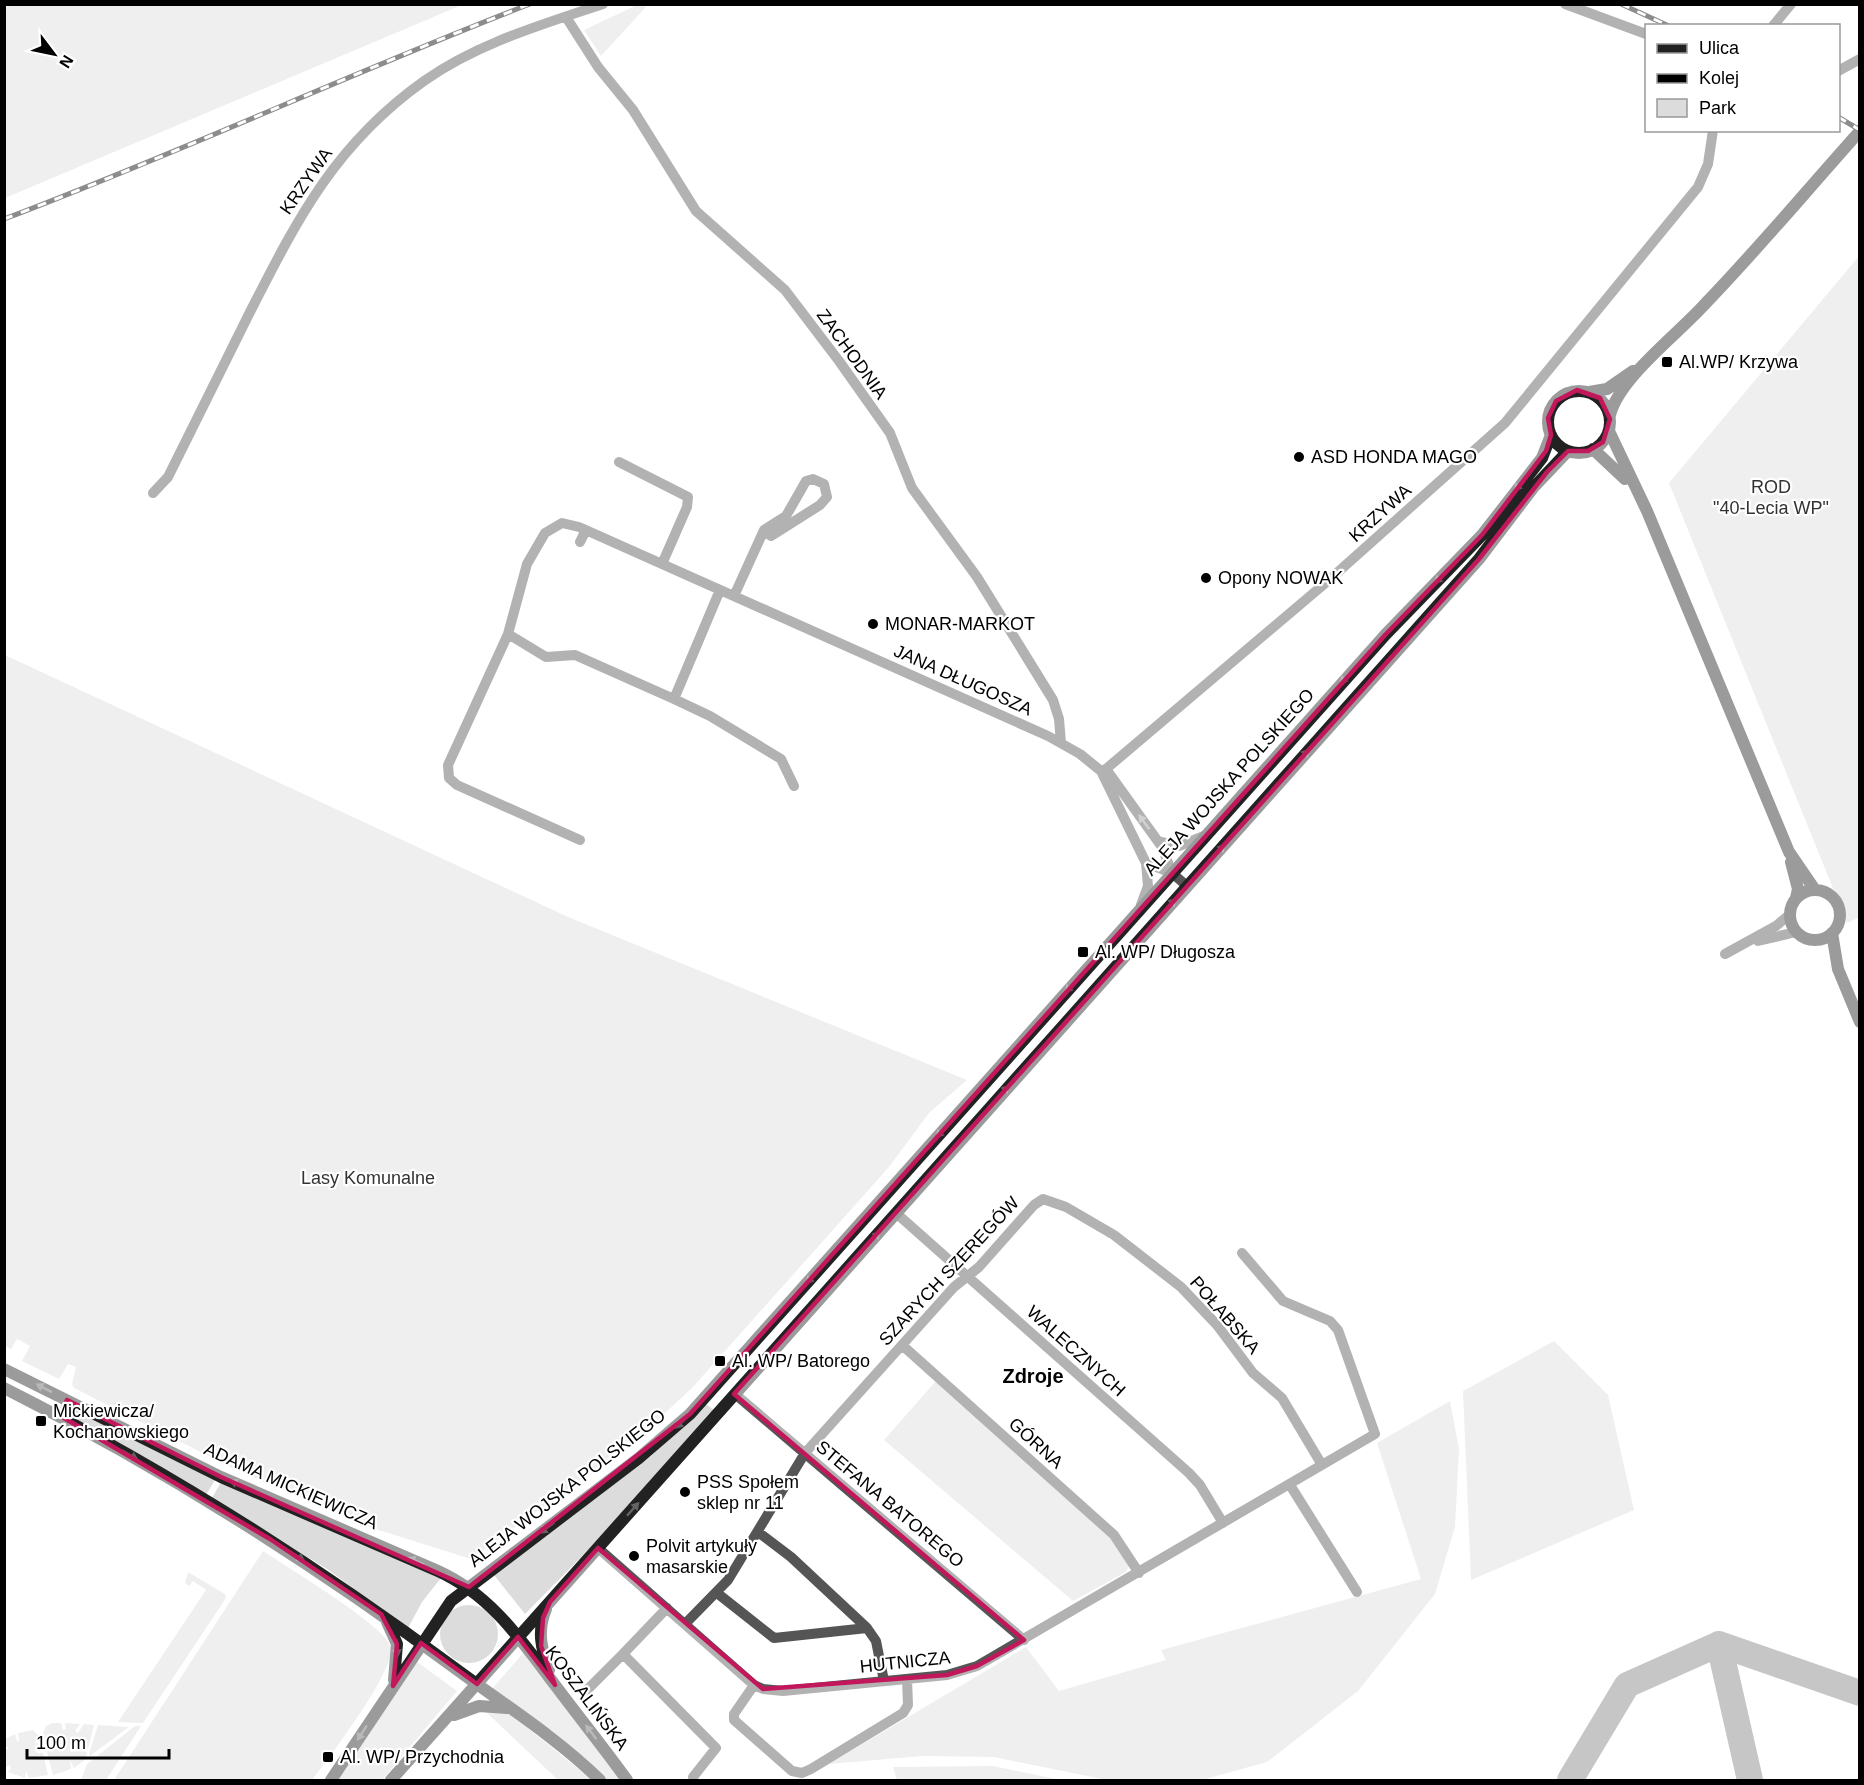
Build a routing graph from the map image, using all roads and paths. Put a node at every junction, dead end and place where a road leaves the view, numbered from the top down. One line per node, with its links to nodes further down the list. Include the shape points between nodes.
1 (603, 4): 4 (street, KRZYWA)
2 (1565, 4): 6 (street)
3 (1791, 4): 5 (street)
4 (566, 17): 20 (street, KRZYWA, via 499,40 425,80 350,147 297,220 168,477); 29 (street, ZACHODNIA, via 598,67 633,110 696,211 785,290 890,433 912,488 977,577 1053,700)
5 (1775, 24)
6 (1645, 33)
7 (1860, 59): 8 (street)
8 (1840, 70)
9 (1860, 131): 11 (main road, via 1705,305)
10 (1713, 132): 31 (street, KRZYWA, via 1708,164 1698,187 1505,423 1329,580)
11 (1647, 361): 12 (main road, via 1606,389); 13 (main road, via 1616,397)
12 (1589, 392): 13 (main road, via 1604,403); 15 (main road, via 1571,391 1556,401 1548,418)
13 (1610, 415): 14 (main road)
14 (1609, 431): 16 (main road); 19 (main road)
15 (1551, 435): 17 (main road); 30 (main road, ALEJA WOJSKA POLSKIEGO, one-way to 30, via 1542,458 1482,535 1411,606)
16 (1593, 449): 17 (main road); 19 (main road)
17 (1568, 452): 32 (main road, ALEJA WOJSKA POLSKIEGO, one-way to 17, via 1479,559 1533,488)
18 (619, 462): 24 (street, via 688,497)
19 (1635, 488): 37 (main road)
20 (153, 493)
21 (586, 530): 23 (street); 24 (street, JANA DŁUGOSZA); 27 (street, JANA DŁUGOSZA, via 562,523 541,538 523,575)
22 (764, 530): 22 (street, via 786,516 806,481 813,479 824,484 827,494 820,506 771,536); 26 (street)
23 (580, 542)
24 (662, 564): 25 (street, JANA DŁUGOSZA)
25 (720, 590): 26 (street, JANA DŁUGOSZA); 28 (street)
26 (734, 596): 29 (street, JANA DŁUGOSZA)
27 (508, 634): 28 (street, via 546,657 575,655); 35 (street, JANA DŁUGOSZA, via 448,765 450,778 457,785)
28 (674, 699): 33 (street, via 781,759)
29 (1061, 742): 31 (street, JANA DŁUGOSZA)
30 (1272, 760): 32 (main road); 34 (main road, ALEJA WOJSKA POLSKIEGO)
31 (1103, 770): 36 (street, one-way to 31); 38 (street)
32 (1287, 774): 40 (main road, ALEJA WOJSKA POLSKIEGO, one-way to 32)
33 (794, 786)
34 (1206, 834): 36 (street, via 1179,846); 39 (main road, ALEJA WOJSKA POLSKIEGO)
35 (580, 840)
36 (1158, 841): 39 (street)
37 (1789, 852): 41 (main road); 42 (main road, via 1798,889)
38 (1146, 863): 39 (street); 43 (street, via 1147,892)
39 (1172, 873): 40 (street); 43 (main road, ALEJA WOJSKA POLSKIEGO)
40 (1187, 886): 53 (main road, ALEJA WOJSKA POLSKIEGO, one-way to 40)
41 (1815, 890): 42 (main road); 46 (main road, via 1829,894 1839,908 1840,920)
42 (1796, 898): 44 (main road)
43 (1138, 910): 52 (main road, ALEJA WOJSKA POLSKIEGO, one-way to 52)
44 (1789, 915): 45 (main road); 48 (street)
45 (1796, 932): 47 (main road); 48 (street)
46 (1832, 933): 47 (main road); 50 (main road)
47 (1816, 940): 50 (main road)
48 (1746, 944): 49 (street)
49 (1725, 954)
50 (1838, 969): 51 (main road)
51 (1860, 1022)
52 (927, 1148): 53 (main road); 71 (main road, ALEJA WOJSKA POLSKIEGO, one-way to 71, via 677,1426)
53 (941, 1161): 55 (main road, ALEJA WOJSKA POLSKIEGO)
54 (1043, 1199): 57 (street, SZARYCH SZEREGÓW); 65 (street, POŁABSKA, via 1066,1207 1114,1236 1181,1287 1217,1324 1253,1373 1282,1398)
55 (896, 1213): 57 (street, WALECZNYCH); 61 (main road, ALEJA WOJSKA POLSKIEGO, one-way to 55)
56 (1242, 1253): 65 (street, HUTNICZA, via 1283,1301 1330,1321 1338,1330 1375,1434)
57 (966, 1276): 58 (street, SZARYCH SZEREGÓW); 67 (street, WALECZNYCH, via 1189,1473)
58 (902, 1345): 64 (street, SZARYCH SZEREGÓW); 70 (street, GÓRNA, via 1114,1535)
59 (4, 1369): 62 (main road, ADAMA MICKIEWICZA, one-way to 59)
60 (4, 1388): 63 (main road)
61 (735, 1394): 64 (street, STEFANA BATOREGO); 69 (main road, ALEJA WOJSKA POLSKIEGO, one-way to 61)
62 (67, 1400): 63 (main road); 71 (main road, ADAMA MICKIEWICZA, one-way to 62, via 221,1477)
63 (59, 1415): 76 (main road, one-way to 76, via 270,1539)
64 (805, 1453): 68 (street, SZARYCH SZEREGÓW); 80 (street, STEFANA BATOREGO)
65 (1322, 1465): 66 (street, HUTNICZA)
66 (1290, 1485): 67 (street, HUTNICZA); 72 (street)
67 (1223, 1523): 70 (street, HUTNICZA)
68 (758, 1532): 73 (street, SZARYCH SZEREGÓW); 78 (street, via 791,1557)
69 (598, 1548): 74 (main road, ALEJA WOJSKA POLSKIEGO); 75 (street, HUTNICZA)
70 (1139, 1573): 80 (street, HUTNICZA)
71 (469, 1587): 79 (main road, ADAMA MICKIEWICZA); 81 (main road, ALEJA WOJSKA POLSKIEGO, via 444,1608)
72 (1357, 1592)
73 (717, 1593): 77 (street, SZARYCH SZEREGÓW); 78 (street, via 774,1638)
74 (550, 1602): 79 (main road, ALEJA WOJSKA POLSKIEGO); 86 (main road, via 541,1626 541,1646)
75 (667, 1608): 77 (street, HUTNICZA); 82 (street)
76 (381, 1614): 81 (main road); 88 (main road, one-way to 88, via 391,1626 397,1644)
77 (685, 1624): 87 (street, HUTNICZA)
78 (867, 1628): 84 (street, via 876,1641)
79 (519, 1637): 85 (main road, ALEJA WOJSKA POLSKIEGO); 86 (main road, KOSZALIŃSKA)
80 (1024, 1640): 83 (street, HUTNICZA, via 963,1671)
81 (421, 1643): 85 (main road); 88 (main road)
82 (623, 1654): 89 (street); 92 (street, via 716,1748)
83 (906, 1679): 84 (street, HUTNICZA); 87 (street, via 908,1705 903,1713 799,1773 734,1720)
84 (884, 1681): 87 (street, HUTNICZA, via 783,1691)
85 (477, 1684): 90 (main road); 91 (main road)
86 (555, 1685): 96 (main road, KOSZALIŃSKA, one-way to 86)
87 (754, 1685)
88 (393, 1686): 93 (main road, one-way to 93)
89 (585, 1692)
90 (511, 1709): 91 (main road, via 470,1707); 95 (main road)
91 (440, 1725): 94 (main road)
92 (693, 1777)
93 (331, 1780)
94 (391, 1780)
95 (600, 1780)
96 (627, 1780)

